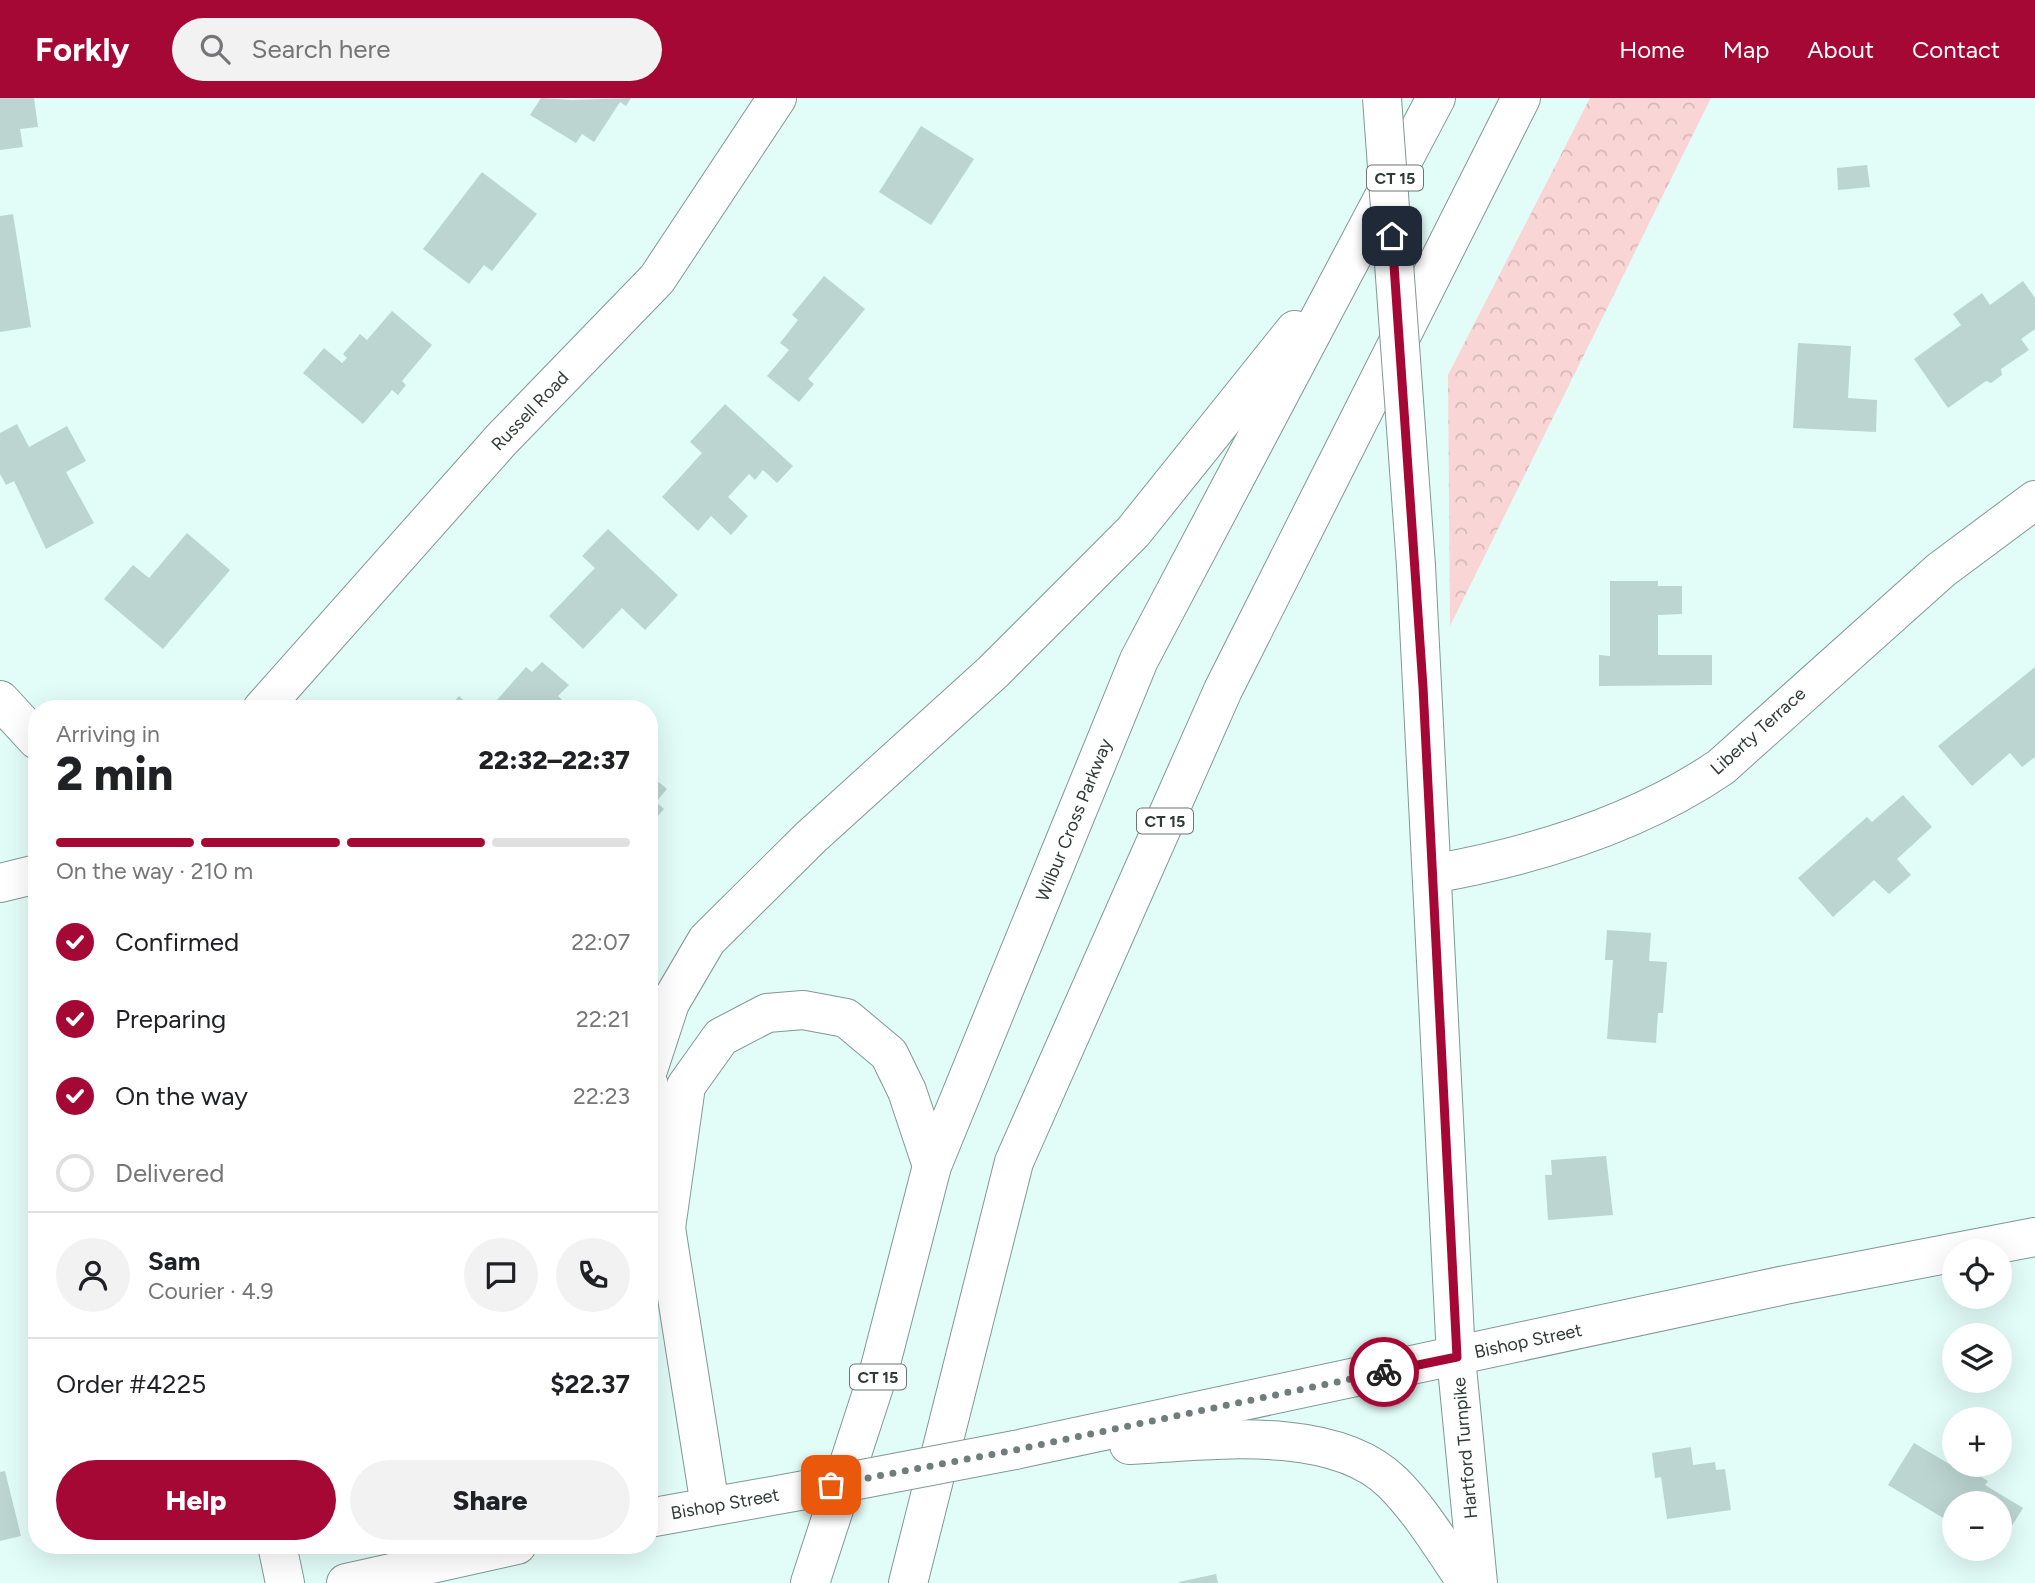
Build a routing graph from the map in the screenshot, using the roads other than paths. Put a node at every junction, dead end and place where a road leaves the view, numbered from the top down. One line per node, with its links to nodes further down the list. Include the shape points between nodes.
1 (777, 98): 8 (main road, Russell Road, via 657,279 501,440)
2 (1382, 98): 10 (main road, Hartford Turnpike, bridge, via 1416,566)
3 (1436, 98): 5 (main road, Wilbur Cross Parkway / CT 15)
4 (1521, 98): 27 (main road, CT 15, via 1223,690 1014,1162)
5 (1353, 257): 13 (main road, via 1133,532 993,672 811,837 707,940 670,1003); 15 (main road, Wilbur Cross Parkway / CT 15, via 1139,660)
6 (2035, 500): 10 (main road, Liberty Terrace, via 1941,570 1720,767 1680,795 1527,853)
7 (0, 700): 9 (main road)
8 (270, 700)
9 (28, 730)
10 (1432, 874): 18 (main road, Hartford Turnpike)
11 (28, 876): 12 (main road)
12 (0, 883)
13 (658, 1040)
14 (658, 1160): 16 (main road)
15 (932, 1166): 16 (main road, via 908,1091 889,1054 846,1018 803,1010 767,1013 721,1037 686,1086); 26 (main road, Wilbur Cross Parkway / CT 15, via 879,1371)
16 (666, 1228): 20 (main road)
17 (2035, 1237): 18 (main road, Bishop Street, via 1785,1285)
18 (1457, 1357): 19 (main road, Bishop Street); 29 (main road, Hartford Turnpike)
19 (1015, 1450): 20 (main road, Bishop Street, bridge); 28 (main road, via 1239,1440 1339,1450 1393,1483)
20 (710, 1506): 21 (main road, Bishop Street)
21 (658, 1516)
22 (279, 1554): 24 (main road)
23 (476, 1554): 25 (main road)
24 (285, 1583)
25 (346, 1583)
26 (810, 1583)
27 (908, 1583)
28 (1467, 1583)
29 (1478, 1583)

